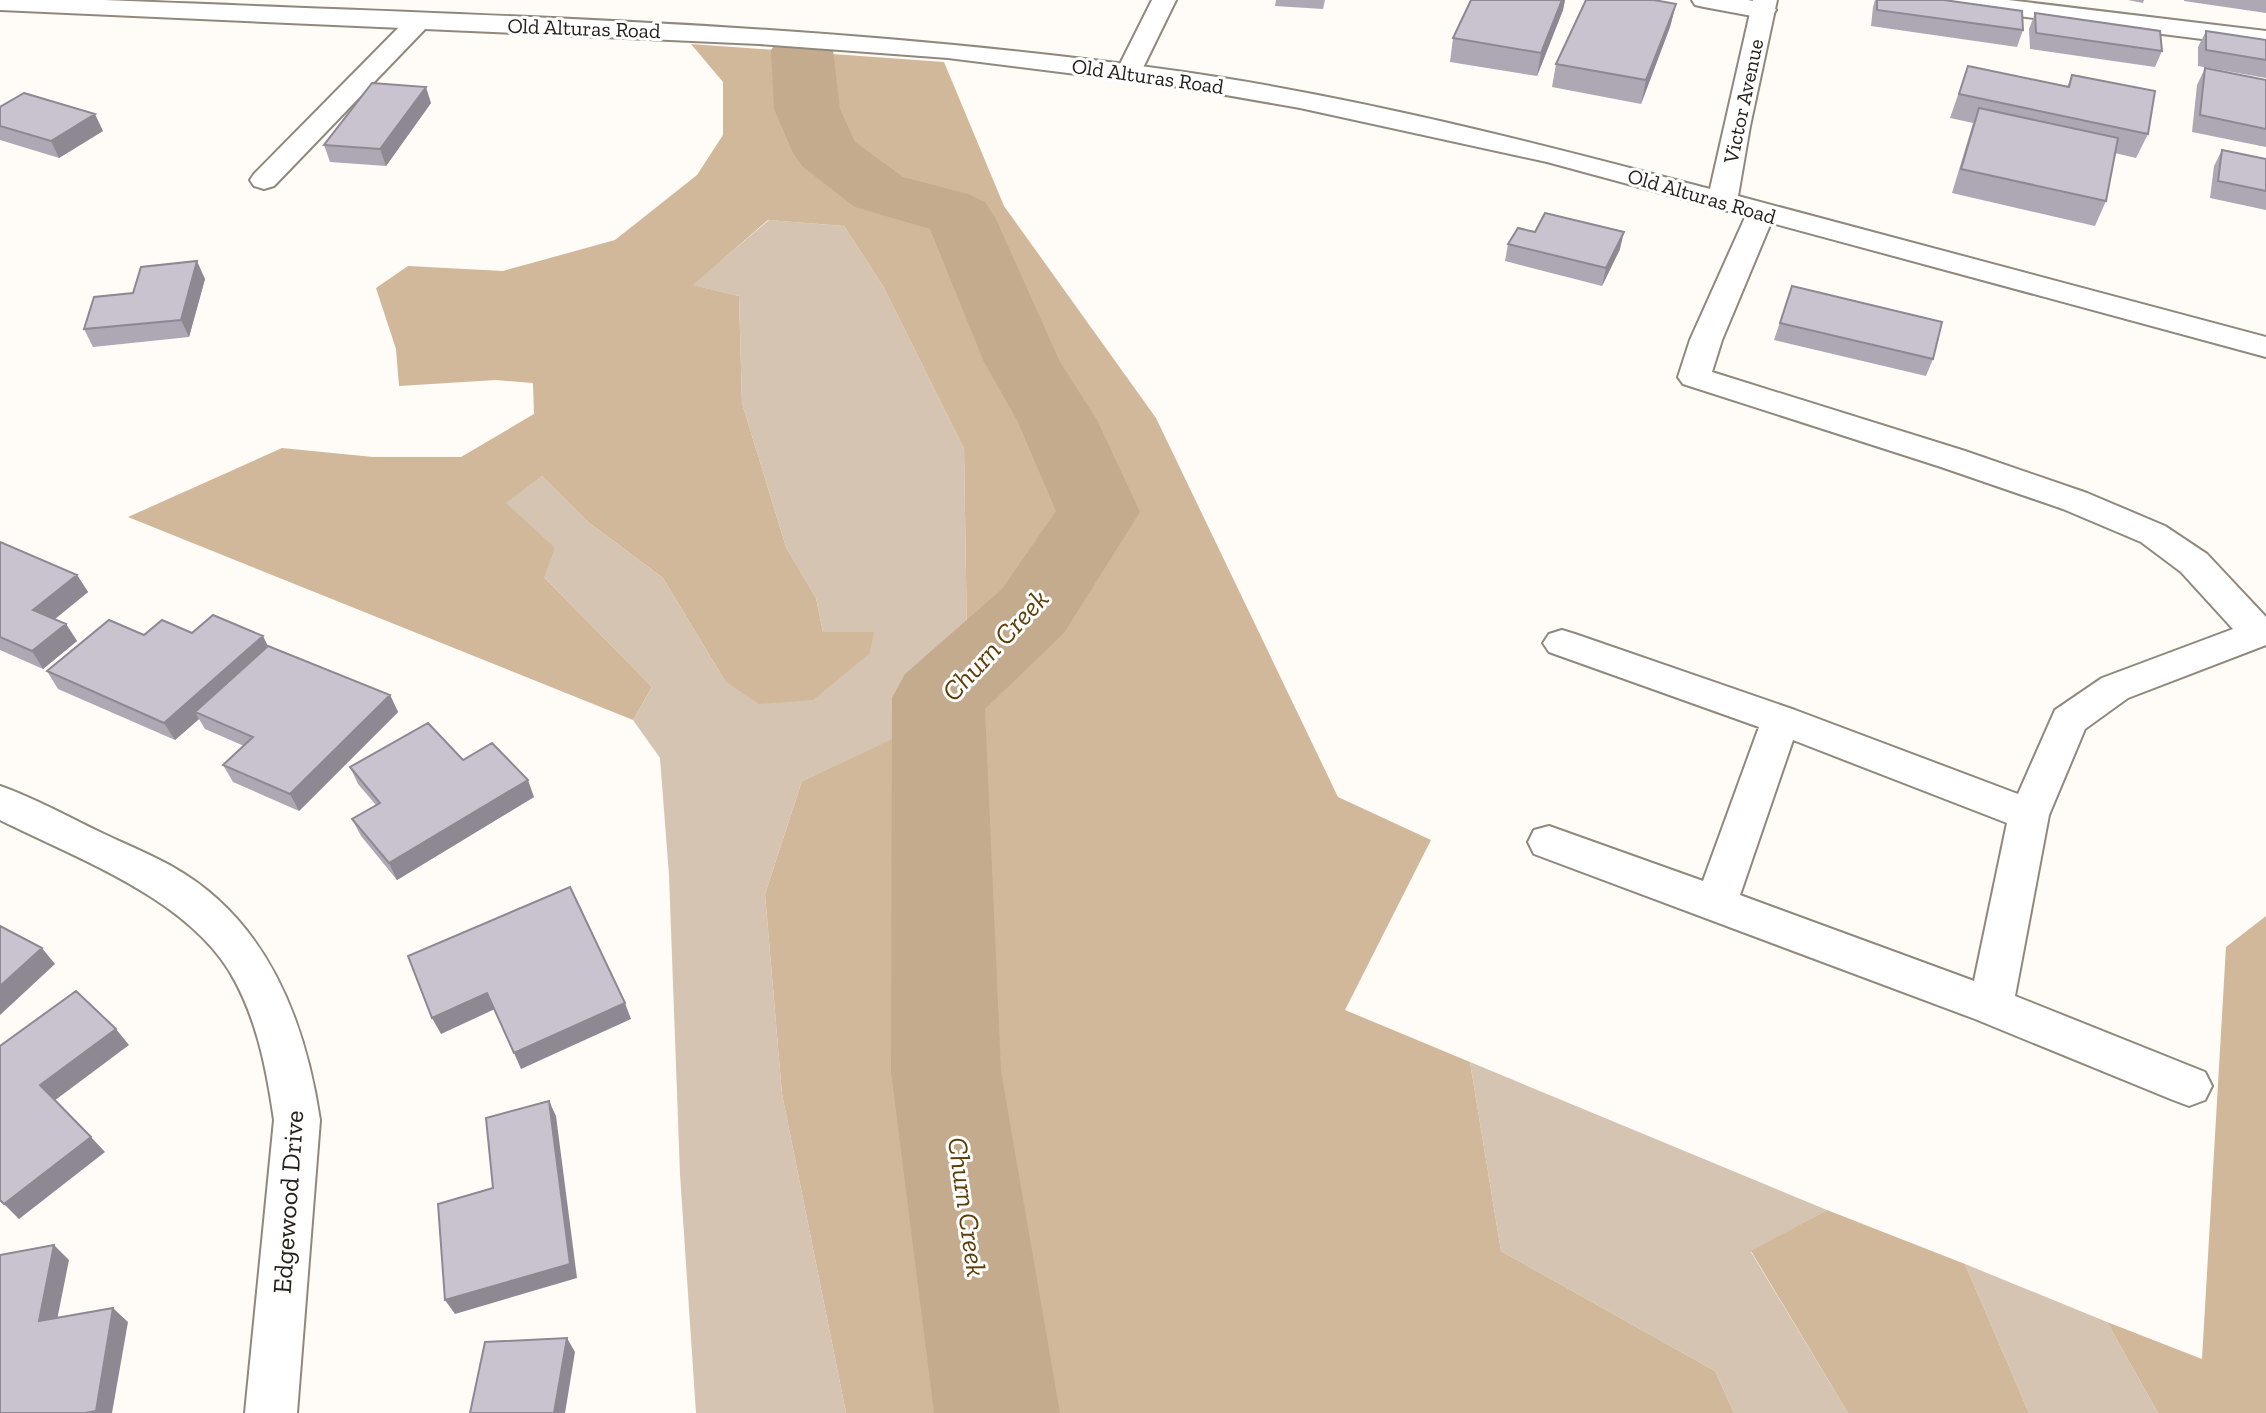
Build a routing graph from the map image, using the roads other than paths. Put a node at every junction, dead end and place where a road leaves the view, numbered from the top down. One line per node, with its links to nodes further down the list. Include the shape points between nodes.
1 (1164, 0): 8 (street)
2 (1704, 0): 5 (street)
3 (1946, 0): 7 (street)
4 (0, 3): 6 (street, Old Alturas Road)
5 (1764, 5): 10 (street, Victor Avenue)
6 (419, 21): 8 (street, Old Alturas Road, via 948,50); 9 (street)
7 (2266, 39)
8 (1129, 72): 10 (street, Old Alturas Road, via 1300,100 1416,125 1551,155)
9 (264, 180)
10 (1722, 203): 11 (street, Old Alturas Road)
11 (1761, 213): 12 (street, Old Alturas Road); 13 (street, via 1694,377 1953,459 2154,534 2194,563)
12 (2266, 347)
13 (2262, 631): 17 (street, via 2115,688 2069,720)
14 (1562, 643): 15 (street)
15 (1781, 720): 17 (street); 19 (street)
16 (0, 802): 22 (street, Edgewood Drive, via 160,880 201,910 237,948 275,1022 290,1072 297,1120)
17 (2029, 815): 20 (street)
18 (1549, 842): 19 (street)
19 (1716, 903): 20 (street)
20 (1991, 1006): 21 (street)
21 (2189, 1086)
22 (271, 1413)

